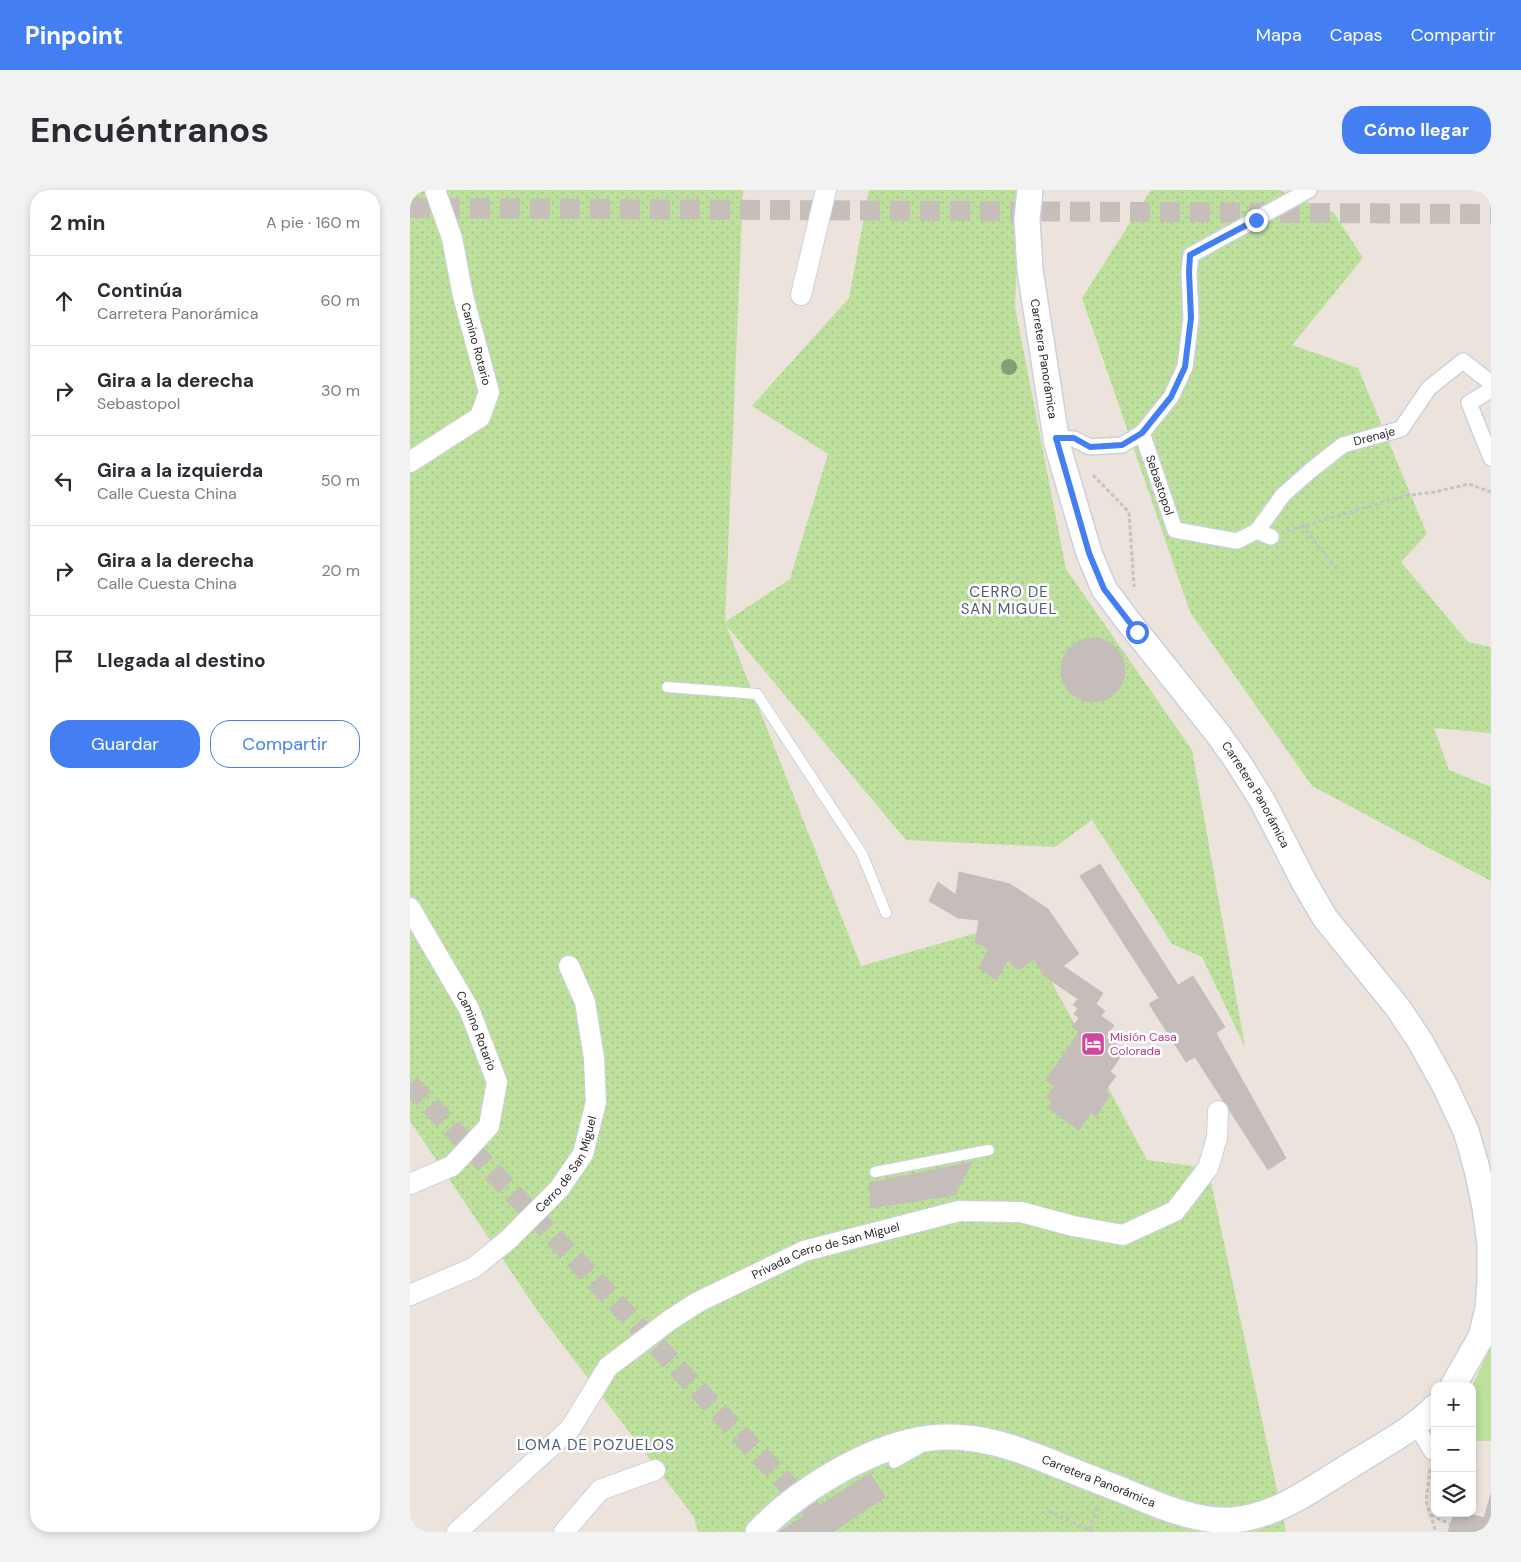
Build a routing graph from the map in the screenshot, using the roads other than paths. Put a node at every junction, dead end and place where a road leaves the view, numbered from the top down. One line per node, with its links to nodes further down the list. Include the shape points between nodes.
1 (435, 190): 11 (street, Camino Rotario, via 452,238 463,296 489,392 480,417)
2 (826, 190): 5 (street)
3 (1030, 190): 9 (street, Carretera Panorámica, via 1027,219 1030,270)
4 (1309, 190): 8 (street, via 1190,255 1191,318 1185,367 1171,397)
5 (801, 295)
6 (1491, 383): 12 (street, Drenaje, via 1463,361 1430,388 1401,430 1343,445 1283,495)
7 (1491, 391): 10 (street, via 1469,403)
8 (1142, 433): 9 (street, via 1122,445 1090,447 1074,438); 12 (street, Sebastopol, via 1175,530 1237,541)
9 (1056, 438): 23 (street, Carretera Panorámica, via 1089,553 1104,589 1238,762 1325,918 1398,1008 1420,1041 1466,1131 1485,1207 1490,1243 1490,1280 1488,1309 1481,1337)
10 (1491, 458)
11 (410, 462)
12 (1256, 531): 13 (street)
13 (1271, 537)
14 (667, 687): 16 (lane, via 757,694 862,854)
15 (410, 908): 21 (street, Camino Rotario, via 469,1009 497,1082 488,1126 452,1166)
16 (886, 913)
17 (569, 966): 22 (street, Cerro de San Miguel, via 585,1002 594,1058 596,1102 583,1154 559,1189 508,1240 473,1268)
18 (1218, 1111): 30 (street, Privada Cerro de San Miguel, via 1217,1138 1208,1168 1175,1211 1123,1235 1021,1212 959,1211 804,1251 698,1302 608,1367 570,1429)
19 (989, 1150): 20 (lane)
20 (876, 1172)
21 (410, 1184)
22 (410, 1295)
23 (1455, 1382)
24 (1431, 1410): 25 (street, Carretera Panorámica)
25 (1415, 1424): 26 (street, Carretera Panorámica, via 1284,1507 1234,1520 1213,1520 1154,1504 998,1444); 27 (street)
26 (937, 1438): 28 (lane); 32 (street, Carretera Panorámica, via 909,1442 879,1452 825,1478)
27 (1431, 1450)
28 (894, 1463)
29 (655, 1470): 31 (street, via 600,1490)
30 (457, 1532)
31 (564, 1532)
32 (758, 1532)

